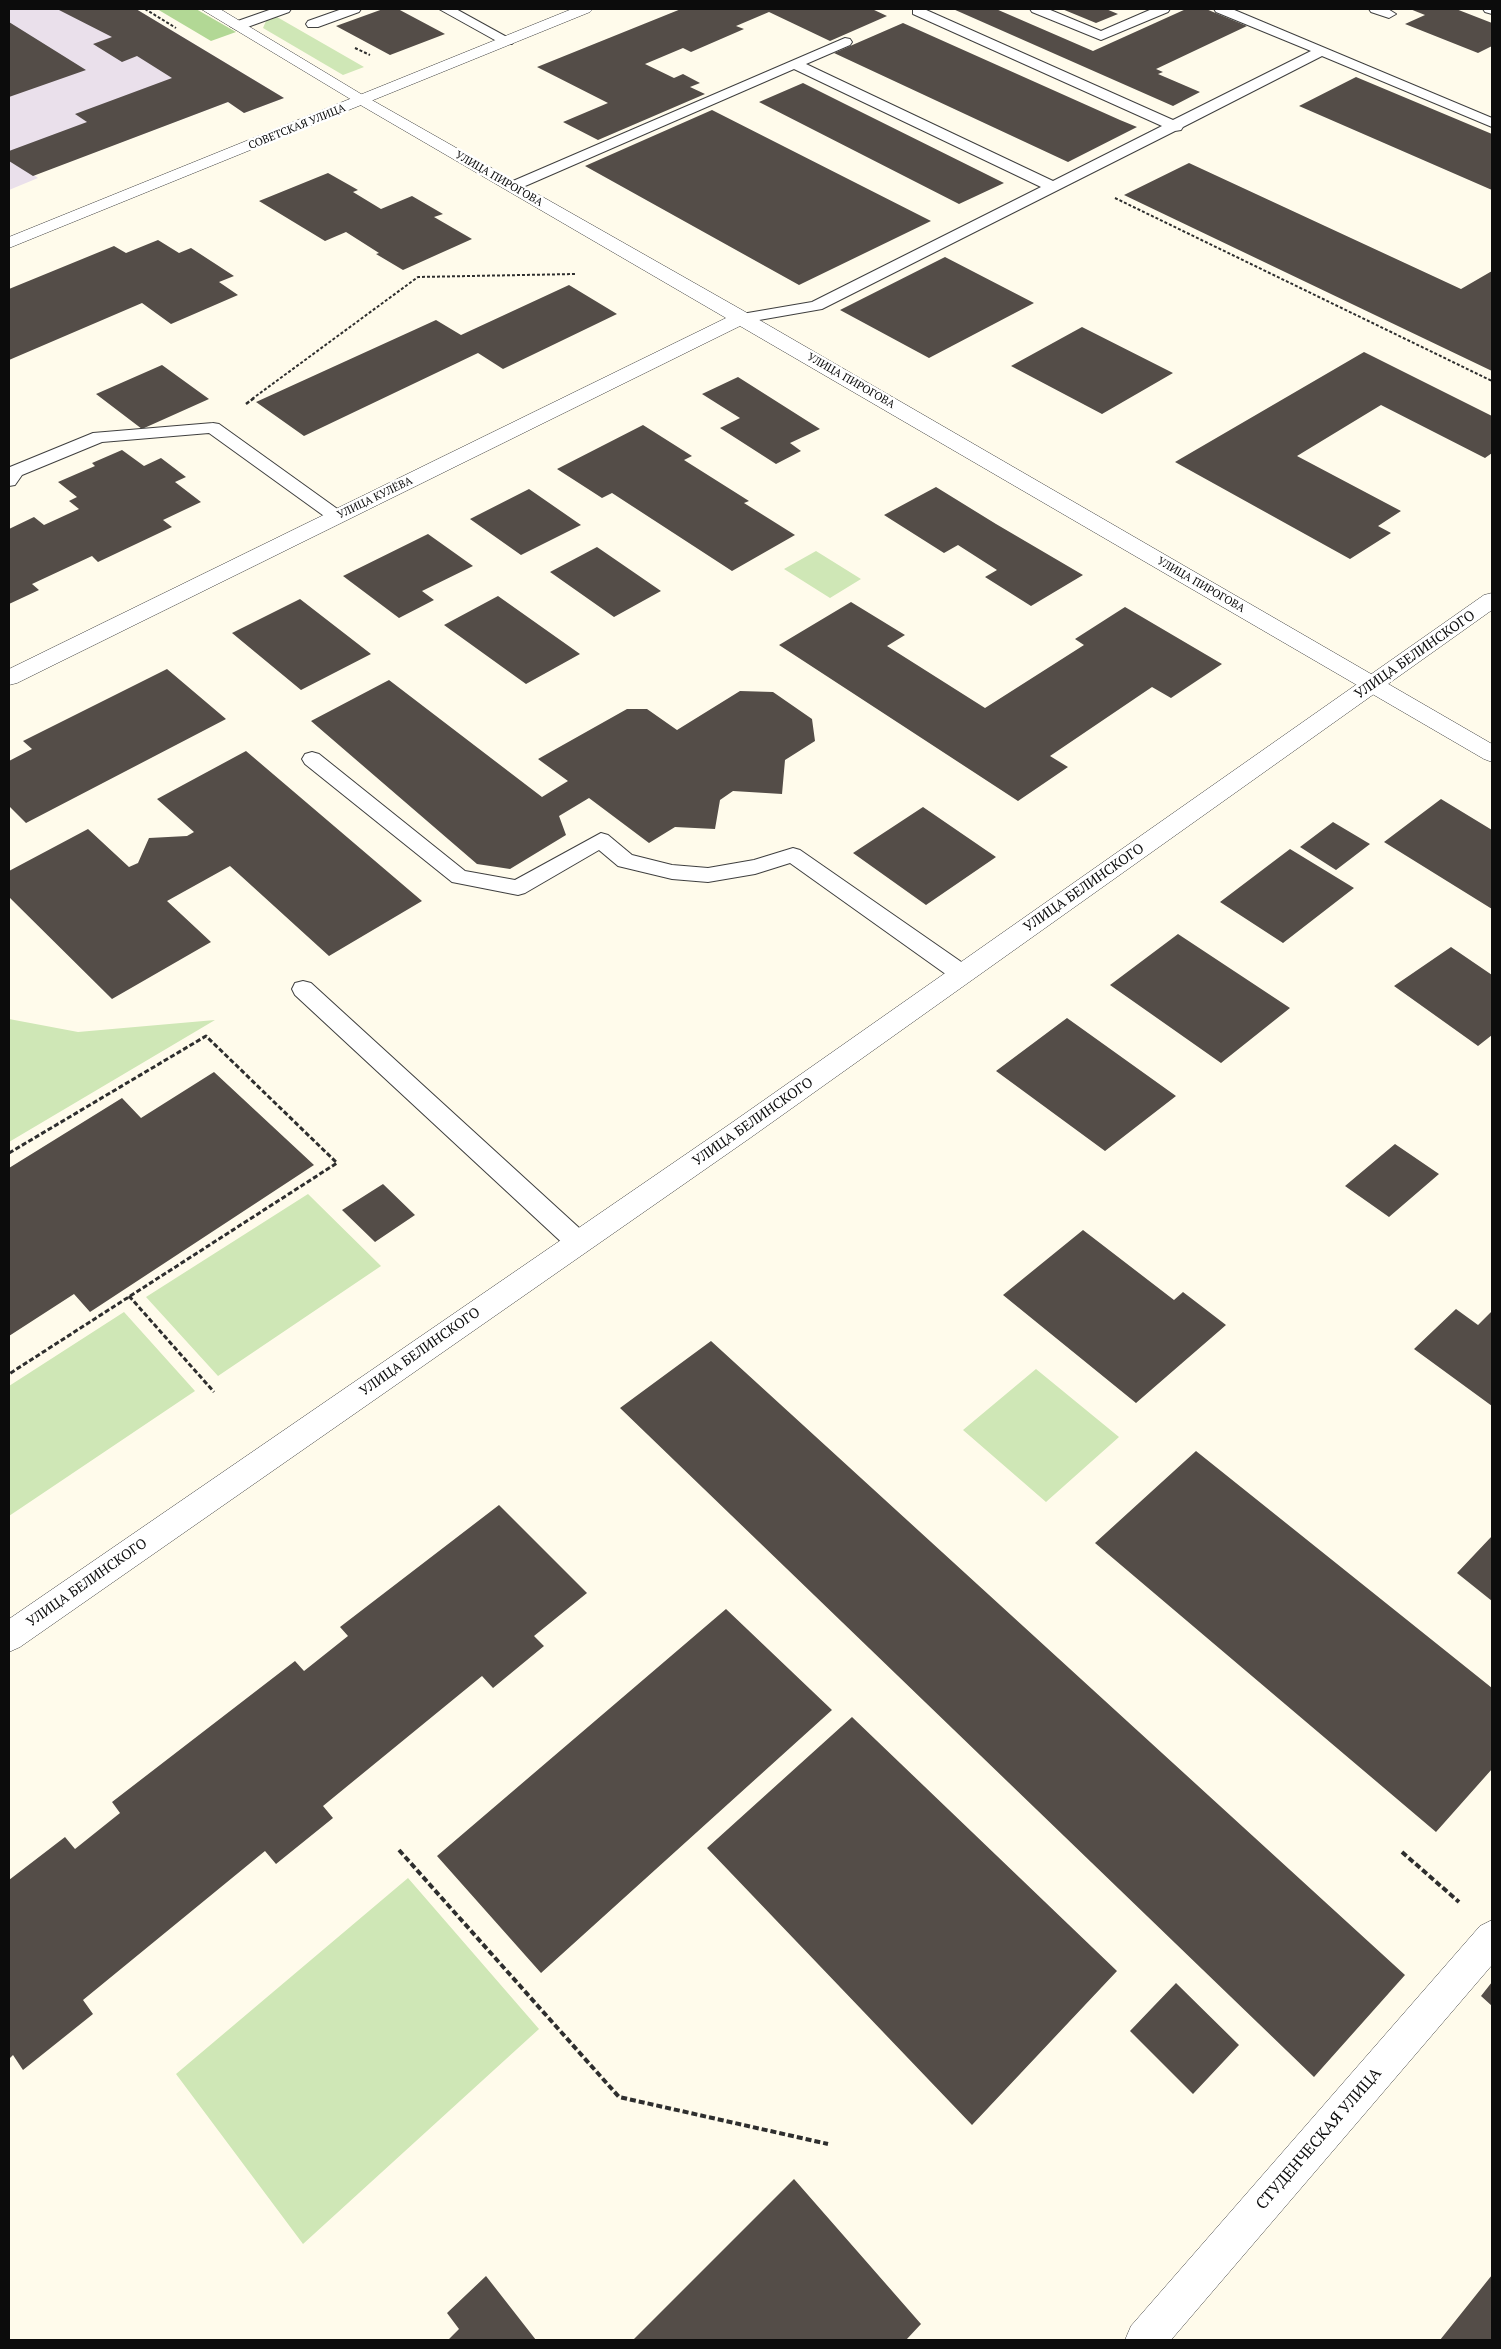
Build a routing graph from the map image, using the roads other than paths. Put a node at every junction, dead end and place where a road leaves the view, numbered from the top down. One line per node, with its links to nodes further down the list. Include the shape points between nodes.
1 (209, 9): 11 (street, УЛИЦА ПИРОГОВА)
2 (284, 9): 11 (lane)
3 (354, 9): 10 (lane)
4 (446, 9): 12 (lane)
5 (585, 9): 12 (street, СОВЕТСКАЯ УЛИЦА)
6 (1037, 9): 7 (lane, via 1101,36)
7 (1163, 9)
8 (1221, 9): 14 (lane)
9 (918, 11): 18 (lane)
10 (313, 24)
11 (237, 26): 16 (street, УЛИЦА ПИРОГОВА)
12 (507, 41): 16 (street, СОВЕТСКАЯ УЛИЦА)
13 (846, 42): 15 (lane)
14 (1322, 51): 17 (lane); 18 (lane)
15 (797, 64): 19 (lane); 20 (lane)
16 (363, 100): 19 (street, УЛИЦА ПИРОГОВА); 21 (street, СОВЕТСКАЯ УЛИЦА)
17 (1492, 123)
18 (1176, 127): 20 (lane)
19 (512, 187): 22 (street, УЛИЦА ПИРОГОВА)
20 (1054, 187): 22 (lane, via 816,306)
21 (9, 243)
22 (742, 318): 24 (street, УЛИЦА КУЛЁВА); 27 (street, УЛИЦА ПИРОГОВА)
23 (9, 481): 24 (lane, via 16,471 98,437 213,428)
24 (337, 517): 26 (street, УЛИЦА КУЛЁВА)
25 (1492, 600): 27 (street, УЛИЦА БЕЛИНСКОГО)
26 (9, 678)
27 (1372, 684): 28 (street, УЛИЦА ПИРОГОВА); 30 (street, УЛИЦА БЕЛИНСКОГО)
28 (1492, 754)
29 (312, 759): 30 (lane, via 459,877 518,888 602,840 625,860 672,872 708,875 756,867 793,855)
30 (962, 974): 32 (street, УЛИЦА БЕЛИНСКОГО)
31 (303, 990): 32 (lane)
32 (579, 1243): 33 (street, УЛИЦА БЕЛИНСКОГО)
33 (9, 1637)
34 (1492, 1938): 35 (street, СТУДЕНЧЕСКАЯ УЛИЦА)
35 (1145, 2340)

